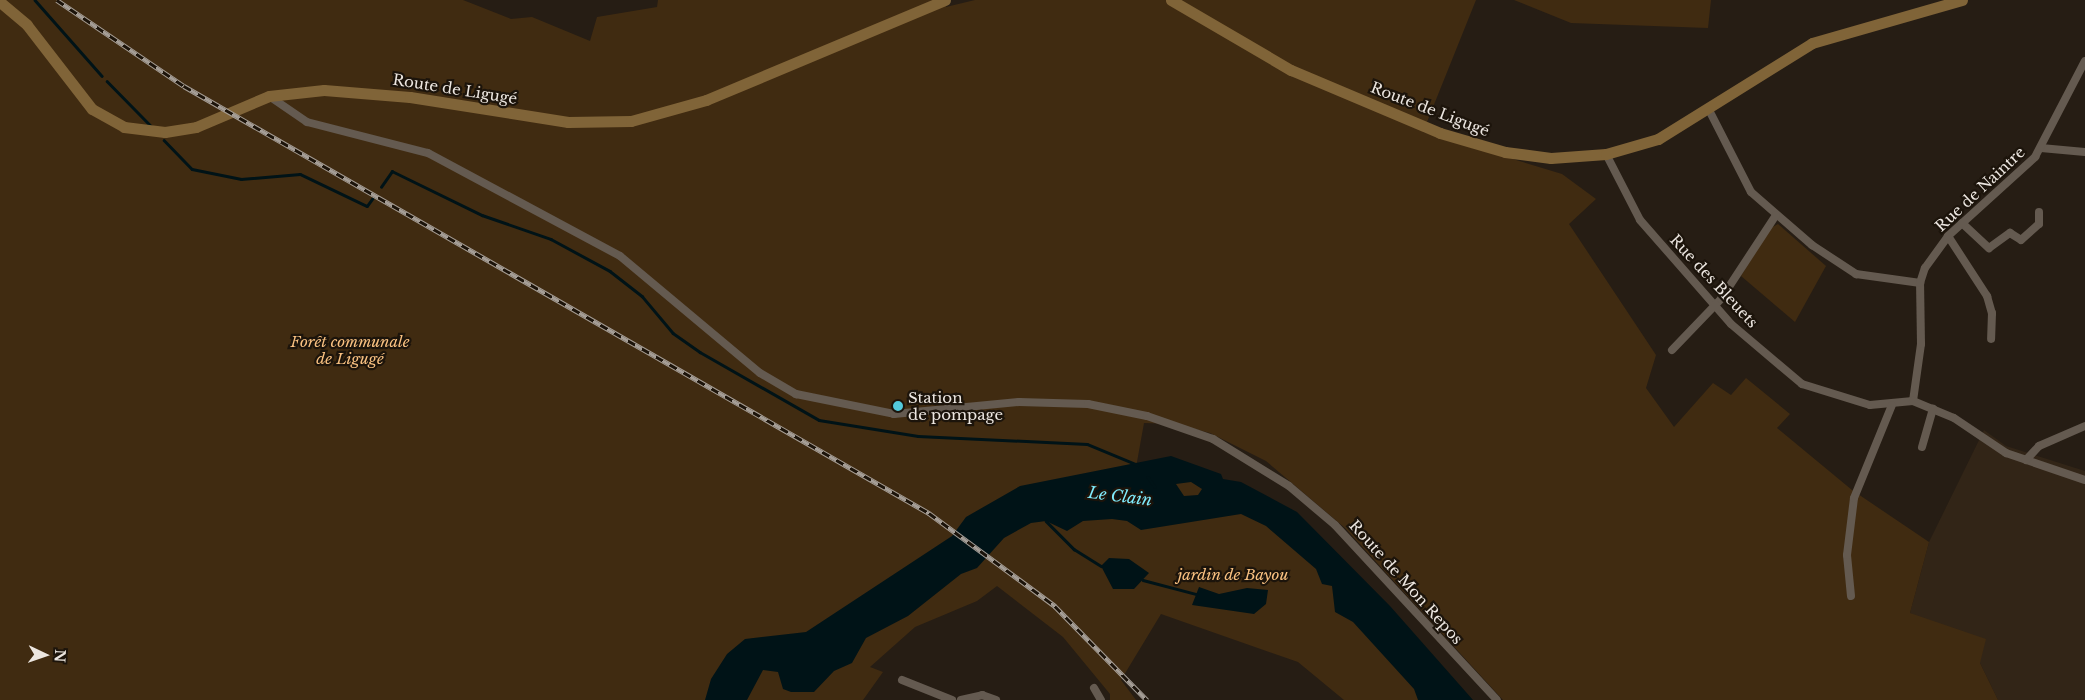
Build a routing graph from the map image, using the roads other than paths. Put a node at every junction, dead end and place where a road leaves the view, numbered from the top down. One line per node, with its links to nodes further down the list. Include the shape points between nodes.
1 (946, 0): 8 (street, Route de Ligugé, via 706,100 631,121 568,122 365,91)
2 (1171, 0): 14 (street, Route de Ligugé, via 1291,70 1468,143 1537,157)
3 (1948, 0): 6 (street, Route de Ligugé)
4 (1962, 0): 6 (street, Route de Ligugé)
5 (0, 2): 9 (street, Route de Ligugé, via 27,25 78,96 107,120 146,132 196,127)
6 (1936, 6): 10 (street, Route de Ligugé, via 1812,43)
7 (2085, 61): 12 (street, Rue de Naintre)
8 (290, 93): 9 (street, Route de Ligugé); 11 (street, via 288,105)
9 (269, 96): 11 (street)
10 (1709, 110): 14 (street, Route de Ligugé, via 1658,139); 16 (street, via 1746,185)
11 (294, 116): 37 (street, Route de Mon Repos, via 428,153 620,256 760,373 796,394 894,414 1019,402 1088,404 1147,416 1213,439 1290,486 1354,542)
12 (2041, 148): 13 (street); 17 (street, Rue de Naintre, via 2012,182)
13 (2085, 152)
14 (1606, 154): 20 (street, Rue des Bleuets, via 1640,220)
15 (2039, 212): 17 (street, via 2039,224 2021,240 2010,233 1989,248)
16 (1776, 215): 19 (street, via 1842,267 1880,279); 20 (street)
17 (1962, 223): 18 (street, Rue de Naintre)
18 (1948, 236): 19 (street, Rue de Naintre); 21 (street, via 1987,296)
19 (1920, 284): 23 (street, via 1922,344)
20 (1715, 305): 22 (street); 24 (street, Rue des Bleuets, via 1802,384 1857,403)
21 (1991, 339)
22 (1672, 350)
23 (1913, 401): 24 (street, Rue des Bleuets); 25 (street)
24 (1892, 405): 30 (street, via 1854,498 1847,554)
25 (1933, 409): 27 (street); 28 (street)
26 (2085, 426): 28 (street, via 2039,446)
27 (1922, 447)
28 (2026, 460): 29 (street)
29 (2085, 480)
30 (1851, 596)
31 (902, 680): 33 (street)
32 (1094, 688): 36 (street)
33 (952, 700)
34 (961, 700): 35 (street, via 982,695)
35 (996, 700)
36 (1101, 700)
37 (1497, 700)

